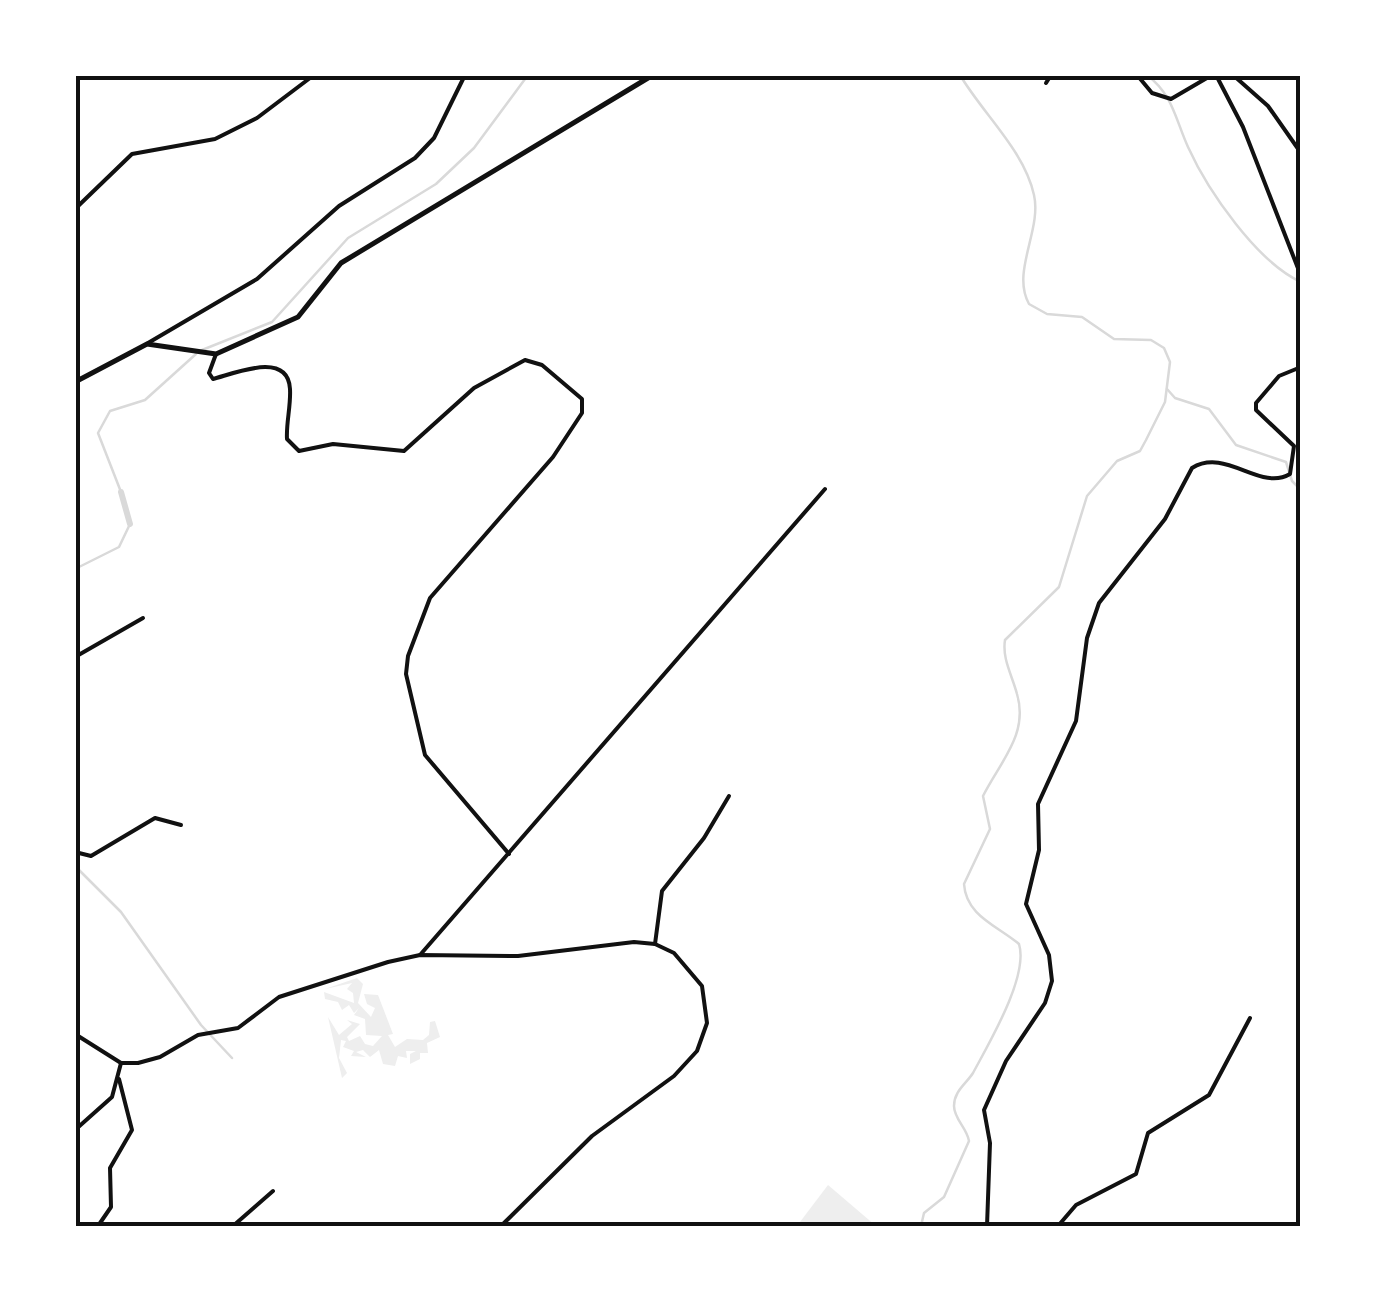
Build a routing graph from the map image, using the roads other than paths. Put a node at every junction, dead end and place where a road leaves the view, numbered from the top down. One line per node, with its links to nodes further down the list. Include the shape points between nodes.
1 (314, 75): 10 (street, via 215,139 132,154)
2 (465, 75): 12 (street, via 440,128 415,158 340,206 257,280)
3 (653, 75): 13 (main road, via 341,263 298,317)
4 (1051, 75): 8 (street)
5 (1137, 75): 6 (street, via 1146,89 1165,98 1182,96)
6 (1214, 75): 11 (street, via 1243,127)
7 (1233, 75): 9 (street, via 1268,106)
8 (1046, 83)
9 (1301, 153)
10 (75, 209)
11 (1301, 276)
12 (146, 344): 13 (main road); 15 (main road)
13 (216, 354): 22 (street, via 210,378 254,367 284,375 290,390 286,439 299,451 333,444 404,452 474,388 525,360 582,400 582,413 553,457 430,598 408,656 425,755)
14 (1301, 367): 34 (street, via 1279,376 1256,403 1294,446 1286,478 1214,460 1192,468 1165,519 1095,613 1076,721 1038,804 1039,850 1026,894 1049,955 1051,988 984,1110 990,1143)
15 (75, 382)
16 (825, 488): 22 (street)
17 (144, 618): 18 (street)
18 (75, 657)
19 (729, 796): 23 (street, via 662,890)
20 (181, 825): 21 (street, via 155,818 92,856)
21 (75, 852)
22 (509, 854): 24 (street)
23 (654, 944): 24 (street, via 486,958); 33 (street, via 687,965 702,986 707,1023 697,1052 592,1136)
24 (420, 955): 27 (street, via 307,986 269,1002 232,1031 198,1034 148,1061)
25 (1250, 1018): 35 (street, via 1209,1095 1148,1133 1136,1174 1082,1201)
26 (75, 1034): 27 (street)
27 (121, 1063): 28 (street)
28 (119, 1079): 29 (street, via 108,1103); 31 (street, via 132,1130 110,1168 111,1207)
29 (75, 1130)
30 (273, 1191): 32 (street)
31 (98, 1226)
32 (233, 1226)
33 (501, 1226)
34 (987, 1226)
35 (1058, 1226)

